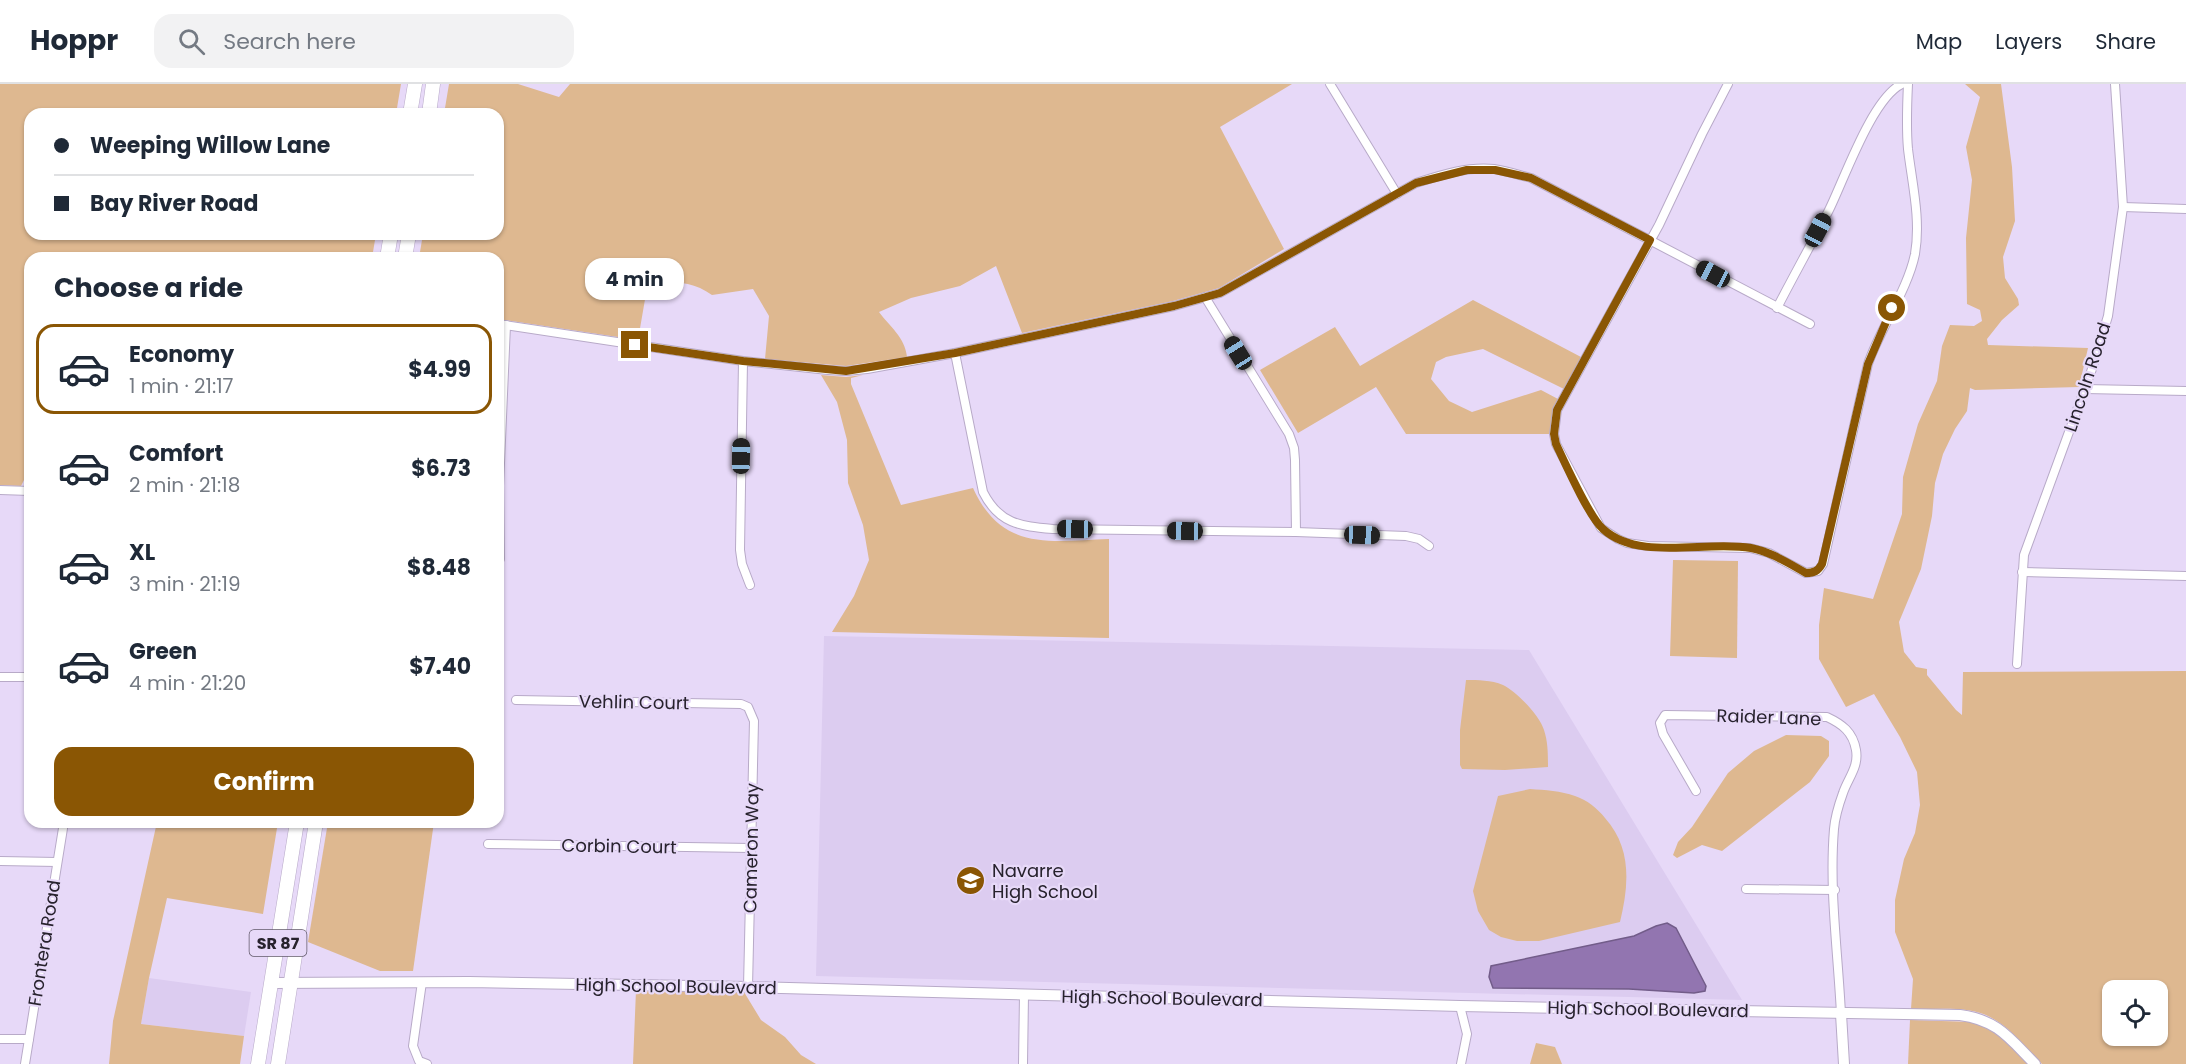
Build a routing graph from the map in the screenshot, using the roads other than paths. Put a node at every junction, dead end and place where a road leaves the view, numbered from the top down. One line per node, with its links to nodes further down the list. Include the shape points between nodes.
1 (415, 84): 8 (highway)
2 (434, 84): 9 (highway)
3 (1330, 84): 10 (street)
4 (1728, 84): 13 (street)
5 (1902, 84): 15 (street, via 1890,92 1868,125)
6 (1908, 84): 13 (street, via 1908,145 1917,223 1914,254 1868,364 1818,571 1806,573 1769,553 1750,548 1648,546 1618,539 1601,528 1556,444 1557,410)
7 (2115, 84): 11 (street, Lincoln Road)
8 (411, 108)
9 (430, 108)
10 (1397, 194): 13 (street, via 1438,176 1495,170 1531,178); 14 (street, via 1220,293)
11 (2123, 207): 12 (street); 20 (street, Lincoln Road, via 2108,316)
12 (2186, 209)
13 (1650, 240): 15 (street)
14 (1205, 297): 18 (street); 24 (street, via 1292,441)
15 (1777, 308): 16 (street)
16 (1809, 324)
17 (504, 325): 19 (street)
18 (955, 353): 19 (street, via 846,371); 24 (street, via 983,492 990,506 1007,520 1053,529)
19 (743, 361): 28 (street, via 740,550)
20 (2085, 389): 21 (street); 26 (street, Lincoln Road, via 2029,539)
21 (2186, 391)
22 (0, 490): 23 (street)
23 (24, 491)
24 (1296, 532): 25 (street, via 1406,536)
25 (1429, 546)
26 (2022, 572): 27 (street); 29 (street, Lincoln Road)
27 (2186, 576)
28 (750, 585)
29 (2017, 664)
30 (0, 677): 31 (street)
31 (24, 677)
32 (516, 700): 33 (street, Vehlin Court, via 741,704)
33 (750, 710): 39 (street, Cameron Way, via 754,721)
34 (1696, 791): 43 (street, Raider Lane, via 1663,734 1660,723 1665,715 1817,716 1844,725 1857,759 1834,826)
35 (63, 828): 41 (street, Frontera Road)
36 (296, 828): 45 (highway, SR 87)
37 (315, 828): 46 (highway, SR 87)
38 (488, 844): 39 (street, Corbin Court)
39 (751, 848): 47 (street, Cameron Way)
40 (0, 861): 41 (street)
41 (57, 862): 52 (street, Frontera Road)
42 (1746, 889): 43 (street)
43 (1835, 890): 50 (street, Raider Lane)
44 (422, 982): 46 (street, High School Boulevard); 47 (street, High School Boulevard); 56 (street, via 413,1046 419,1061)
45 (272, 983): 46 (street, High School Boulevard); 54 (highway, SR 87)
46 (291, 984): 55 (highway, SR 87)
47 (748, 987): 48 (street, High School Boulevard)
48 (1024, 995): 49 (street, High School Boulevard); 57 (street)
49 (1460, 1006): 50 (street, High School Boulevard); 58 (street, via 1467,1034)
50 (1840, 1014): 59 (street); 60 (street, High School Boulevard, via 1974,1017 2001,1030)
51 (0, 1039): 52 (street)
52 (29, 1039): 53 (street, Frontera Road)
53 (25, 1064)
54 (258, 1064)
55 (278, 1064)
56 (427, 1064)
57 (1023, 1064)
58 (1461, 1064)
59 (1844, 1064)
60 (2035, 1064)

